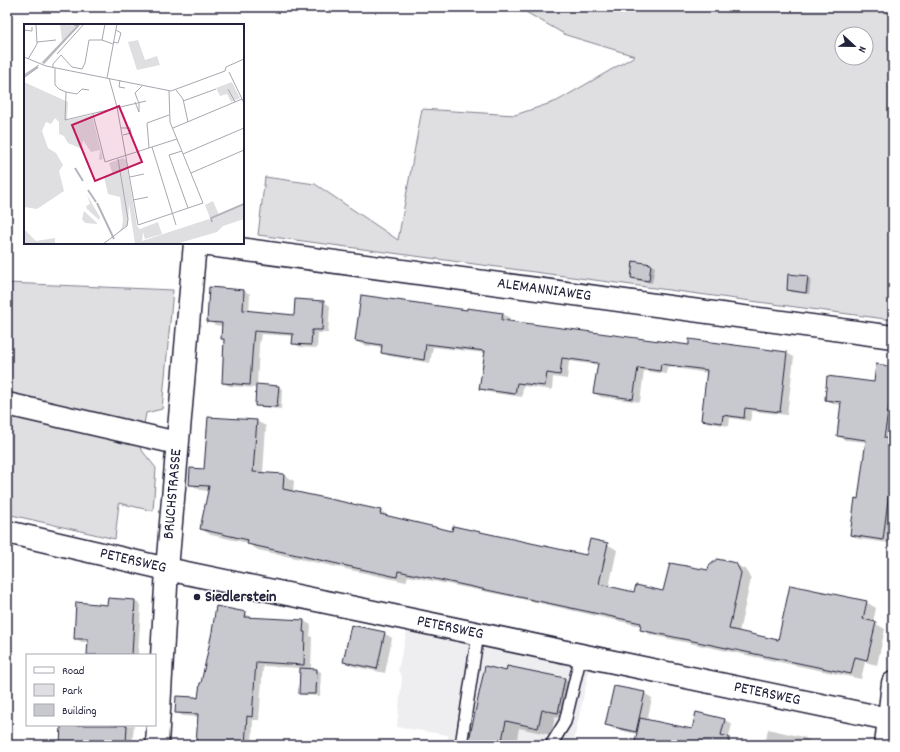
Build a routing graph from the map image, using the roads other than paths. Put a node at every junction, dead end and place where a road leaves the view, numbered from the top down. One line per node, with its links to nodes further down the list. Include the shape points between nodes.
1 (195, 244): 5 (street, BRUCHSTRASSE)
2 (202, 244): 3 (street, ALEMANNIAWEG)
3 (893, 337)
4 (7, 404): 5 (street)
5 (177, 443): 7 (street, BRUCHSTRASSE)
6 (7, 532): 7 (street, PETERSWEG)
7 (167, 569): 8 (street, PETERSWEG); 12 (street, BRUCHSTRASSE)
8 (478, 634): 9 (street, PETERSWEG); 13 (lane)
9 (581, 656): 11 (street, PETERSWEG); 14 (lane, via 565,722)
10 (893, 683): 11 (street)
11 (891, 720): 15 (street)
12 (157, 745)
13 (461, 745)
14 (551, 745)
15 (886, 745)

